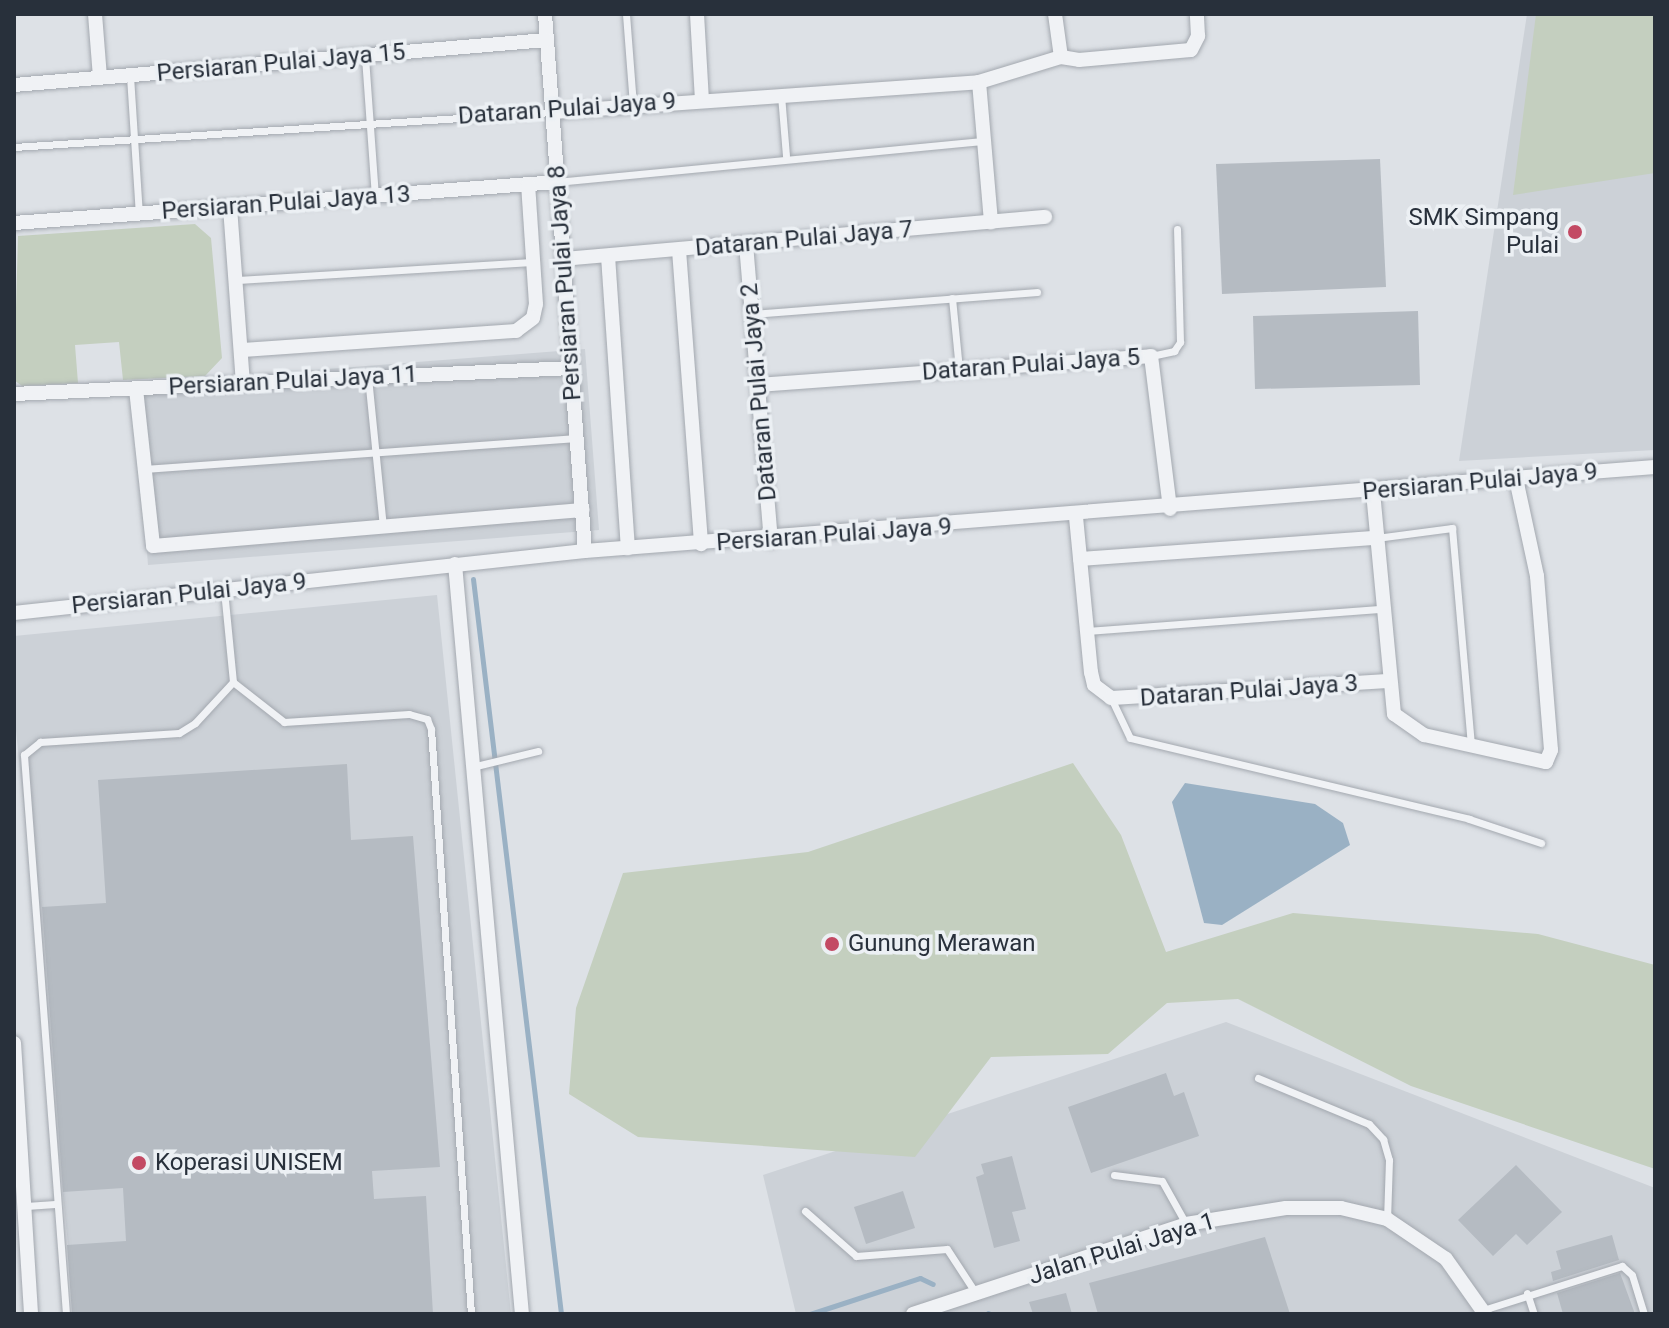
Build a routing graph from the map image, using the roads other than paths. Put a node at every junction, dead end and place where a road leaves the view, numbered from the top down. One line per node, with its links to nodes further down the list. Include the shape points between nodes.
1 (95, 14): 11 (street)
2 (545, 14): 7 (street, Persiaran Pulai Jaya 8)
3 (626, 14): 16 (lane)
4 (697, 14): 15 (street)
5 (1055, 14): 9 (street)
6 (1197, 14): 9 (street, Dataran Pulai Jaya 9, via 1198,36 1191,50)
7 (547, 40): 8 (street, Persiaran Pulai Jaya 15); 17 (street, Persiaran Pulai Jaya 8)
8 (365, 57): 10 (street, Persiaran Pulai Jaya 15); 18 (lane)
9 (1061, 57): 12 (street, Dataran Pulai Jaya 9)
10 (130, 76): 11 (street, Persiaran Pulai Jaya 15); 19 (lane)
11 (100, 78): 13 (street, Persiaran Pulai Jaya 15)
12 (979, 82): 14 (street, Dataran Pulai Jaya 9); 20 (street)
13 (14, 85)
14 (781, 95): 15 (street, Dataran Pulai Jaya 9); 22 (lane)
15 (702, 100): 16 (street, Dataran Pulai Jaya 9)
16 (633, 104): 17 (street, Dataran Pulai Jaya 9)
17 (553, 112): 18 (lane, Dataran Pulai Jaya 9); 23 (street, Persiaran Pulai Jaya 8)
18 (369, 123): 19 (lane, Dataran Pulai Jaya 9); 25 (lane)
19 (135, 138): 21 (lane, Dataran Pulai Jaya 9); 27 (lane)
20 (984, 141): 22 (lane); 29 (street)
21 (14, 147)
22 (786, 156): 23 (lane)
23 (557, 182): 24 (street, Persiaran Pulai Jaya 13); 35 (street, Persiaran Pulai Jaya 8)
24 (528, 184): 25 (street, Persiaran Pulai Jaya 13); 36 (street)
25 (375, 196): 26 (street, Persiaran Pulai Jaya 13)
26 (230, 207): 27 (street, Persiaran Pulai Jaya 13); 37 (street)
27 (139, 214): 30 (street, Persiaran Pulai Jaya 13)
28 (1045, 217): 29 (street, Dataran Pulai Jaya 7)
29 (991, 222): 32 (street, Dataran Pulai Jaya 7)
30 (14, 223)
31 (1177, 229): 42 (lane, via 1180,342 1174,351)
32 (746, 244): 33 (street, Dataran Pulai Jaya 7); 40 (street, Dataran Pulai Jaya 2)
33 (679, 250): 34 (street, Dataran Pulai Jaya 7); 62 (street)
34 (608, 256): 35 (street, Dataran Pulai Jaya 7); 63 (street)
35 (563, 259): 43 (street, Persiaran Pulai Jaya 8)
36 (532, 262): 37 (lane); 41 (street, via 533,318 516,331)
37 (237, 280): 41 (street)
38 (1037, 292): 39 (lane)
39 (952, 298): 40 (lane); 44 (lane)
40 (752, 314): 47 (street, Dataran Pulai Jaya 2)
41 (243, 350): 46 (street)
42 (1151, 356): 44 (street, Dataran Pulai Jaya 5); 56 (street, Dataran Pulai Jaya 5)
43 (571, 368): 45 (street, Persiaran Pulai Jaya 11); 50 (street, Persiaran Pulai Jaya 8)
44 (959, 369): 47 (street, Dataran Pulai Jaya 5)
45 (368, 377): 46 (street, Persiaran Pulai Jaya 11); 51 (lane)
46 (243, 384): 48 (street, Persiaran Pulai Jaya 11)
47 (758, 385): 61 (street, Dataran Pulai Jaya 2)
48 (136, 389): 49 (street, Persiaran Pulai Jaya 11); 53 (street)
49 (14, 394)
50 (577, 438): 51 (lane); 57 (street, Persiaran Pulai Jaya 8)
51 (376, 455): 53 (lane); 59 (lane)
52 (1655, 467): 54 (street, Persiaran Pulai Jaya 9)
53 (143, 469): 59 (street, via 153,546)
54 (1516, 479): 55 (street, Persiaran Pulai Jaya 9); 74 (street, via 1537,576 1551,758)
55 (1373, 492): 56 (street, Persiaran Pulai Jaya 9); 60 (street)
56 (1170, 509): 58 (street, Persiaran Pulai Jaya 9)
57 (582, 510): 59 (street); 64 (street, Persiaran Pulai Jaya 8)
58 (1076, 517): 61 (street, Persiaran Pulai Jaya 9); 65 (street)
59 (383, 526)
60 (1376, 538): 65 (street, Persiaran Pulai Jaya 9); 68 (street); 74 (lane, via 1452,528)
61 (771, 541): 62 (street, Persiaran Pulai Jaya 9)
62 (701, 544): 63 (street, Persiaran Pulai Jaya 9)
63 (628, 548): 64 (street, Persiaran Pulai Jaya 9)
64 (585, 551): 66 (street, Persiaran Pulai Jaya 9)
65 (1080, 559): 70 (street)
66 (455, 564): 67 (street, Persiaran Pulai Jaya 9); 76 (street)
67 (224, 590): 69 (street, Persiaran Pulai Jaya 9); 72 (lane)
68 (1382, 609): 70 (lane); 71 (street)
69 (14, 613)
70 (1087, 631): 73 (street, via 1094,685)
71 (1388, 681): 73 (street, Dataran Pulai Jaya 3); 74 (street, via 1394,714 1407,727)
72 (233, 682): 82 (lane, via 204,716 179,733 40,742 24,755); 92 (lane, via 284,722 409,714 427,719 431,729)
73 (1111, 698): 77 (lane, via 1130,738 1469,819)
74 (1471, 746)
75 (538, 751): 76 (lane)
76 (476, 766): 93 (street)
77 (1541, 843)
78 (14, 1043): 80 (street)
79 (1258, 1078): 85 (lane, via 1369,1124 1383,1139 1389,1160)
80 (18, 1114): 83 (street)
81 (1114, 1175): 86 (lane, via 1162,1181)
82 (55, 1204): 83 (lane); 91 (lane)
83 (26, 1206): 90 (street)
84 (805, 1211): 88 (lane, via 856,1256 947,1249)
85 (1387, 1219): 86 (street, Jalan Pulai Jaya 1, via 1341,1208 1286,1208); 89 (street, Jalan Pulai Jaya 1, via 1446,1259)
86 (1186, 1224): 88 (street, Jalan Pulai Jaya 1)
87 (1527, 1293): 89 (lane); 95 (lane); 96 (lane, via 1622,1266 1632,1275)
88 (976, 1294): 94 (street, Jalan Pulai Jaya 1)
89 (1484, 1312)
90 (31, 1314)
91 (66, 1314)
92 (471, 1314)
93 (522, 1314)
94 (913, 1314)
95 (1534, 1314)
96 (1644, 1314)

